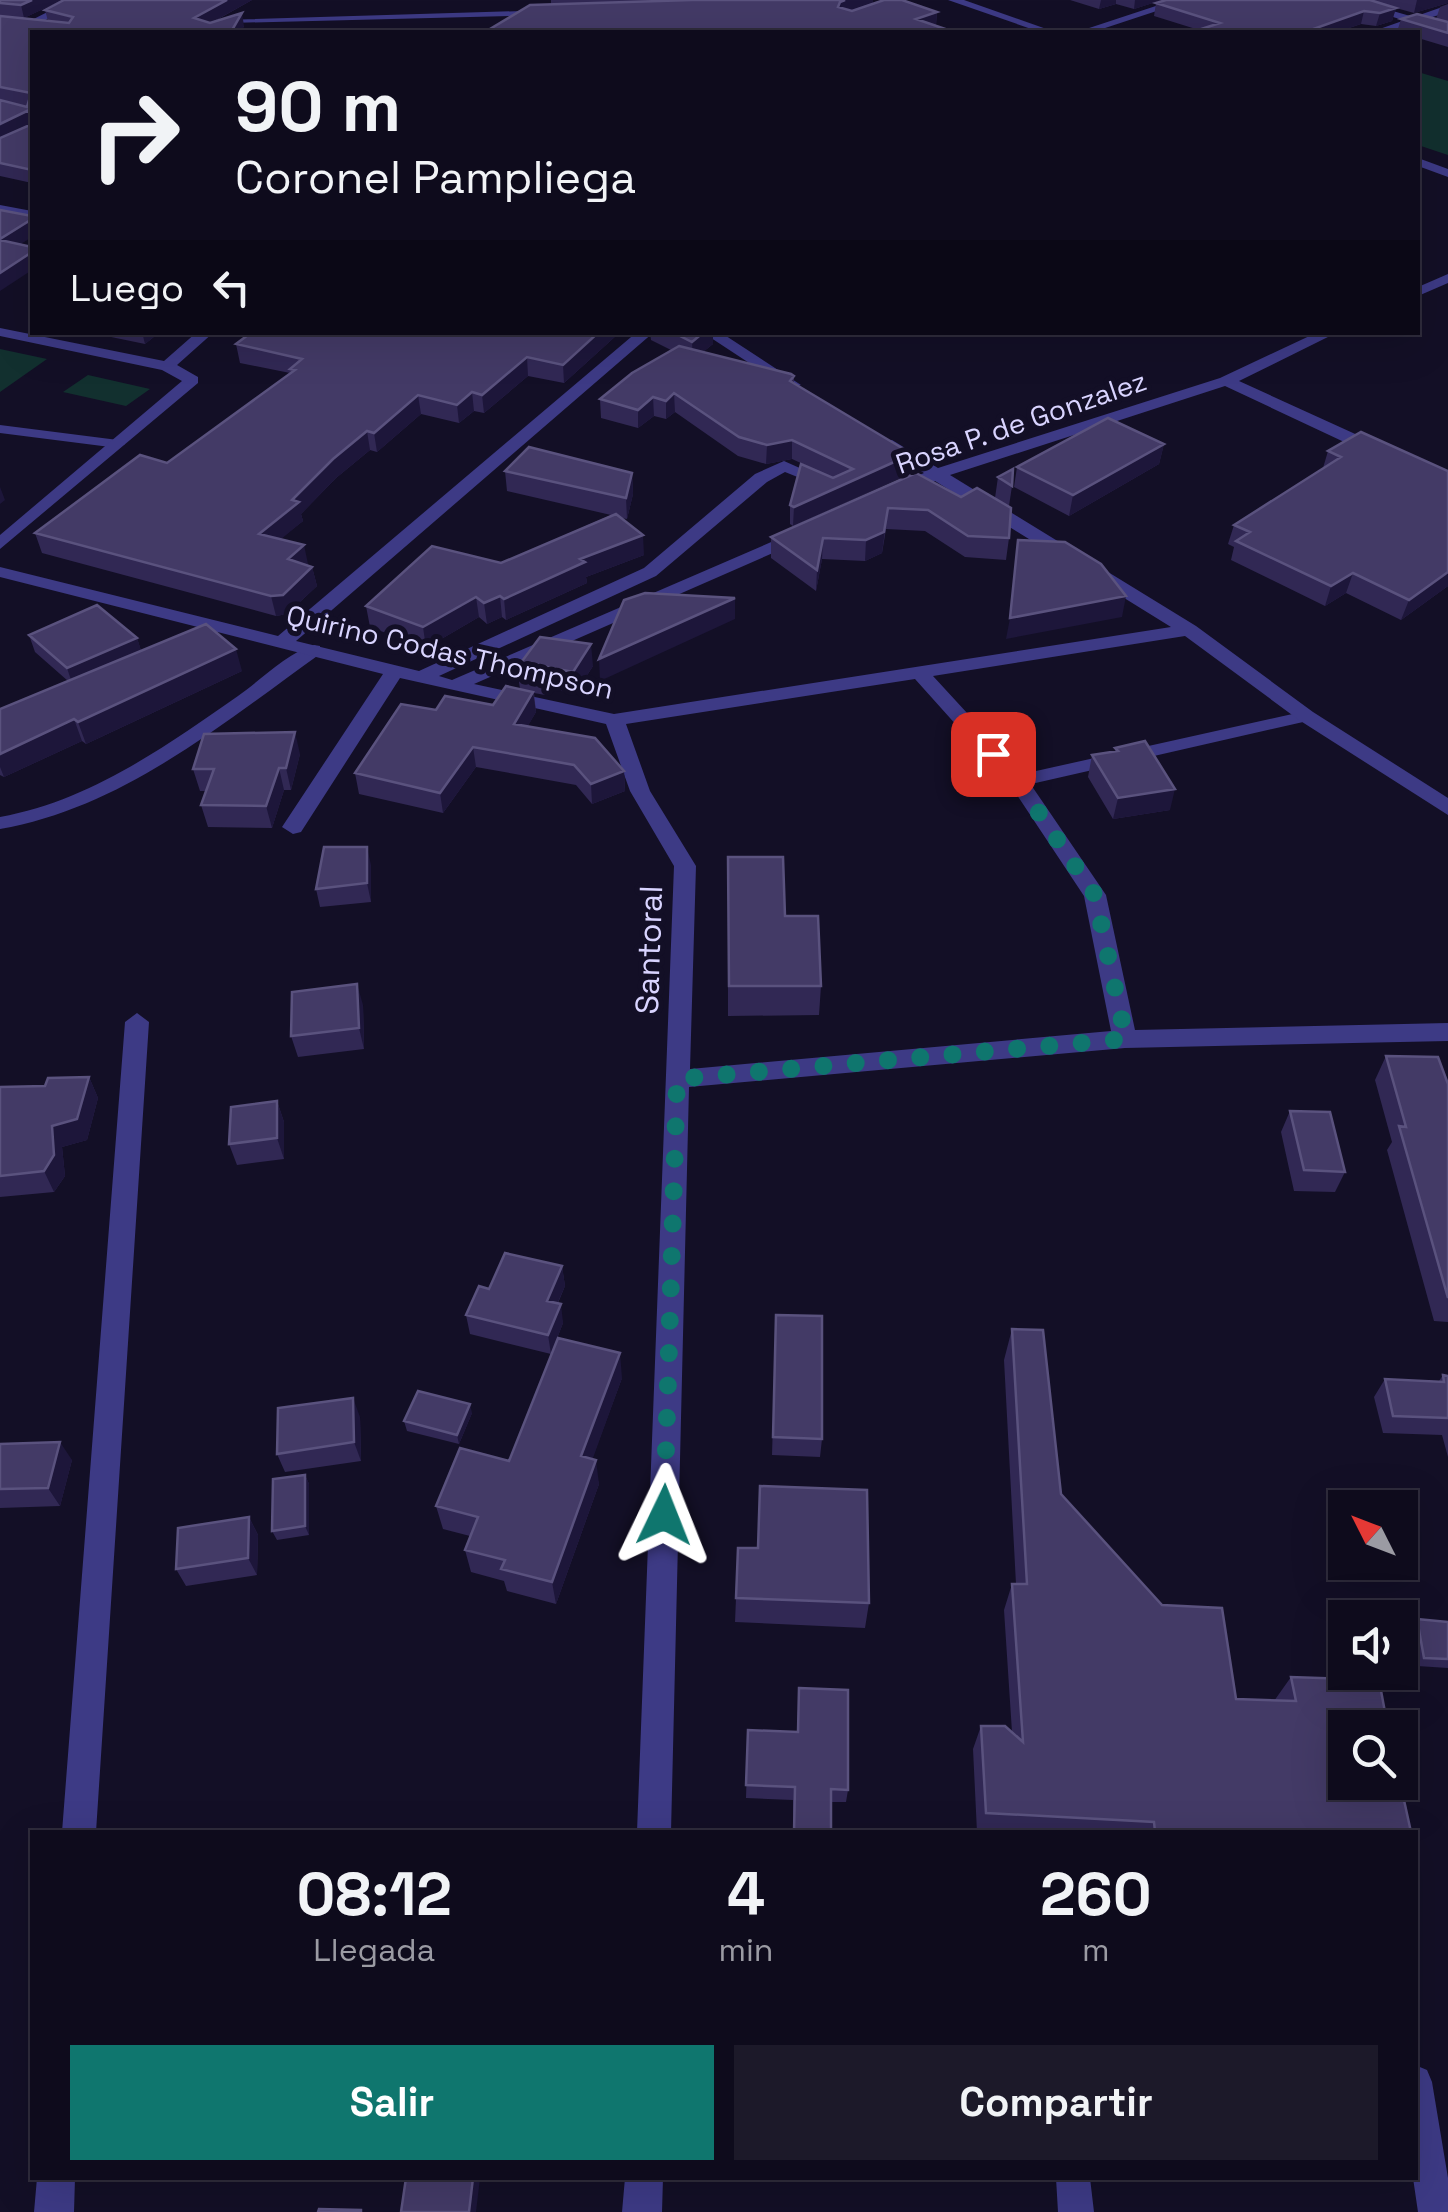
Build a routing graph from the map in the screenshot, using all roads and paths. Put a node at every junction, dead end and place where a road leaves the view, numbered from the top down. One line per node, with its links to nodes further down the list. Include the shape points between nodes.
1 (79, 0): 11 (street, via 20,25)
2 (448, 0): 9 (street)
3 (953, 0): 13 (street)
4 (1186, 0): 14 (street)
5 (1344, 0): 10 (street)
6 (254, 6): 9 (street, via 224,23)
7 (1448, 8): 10 (street)
8 (570, 12): 9 (street)
9 (440, 14): 12 (street)
10 (1412, 20): 15 (street); 16 (street)
11 (54, 30)
12 (416, 30)
13 (1043, 30)
14 (1088, 30)
15 (1383, 30)
16 (1448, 32)
17 (1420, 163): 18 (street)
18 (1448, 173)
19 (0, 209): 20 (street)
20 (30, 215)
21 (1444, 283): 22 (street)
22 (1420, 291)
23 (0, 332): 28 (street)
24 (204, 335): 28 (street)
25 (643, 335): 43 (street)
26 (714, 335): 30 (street)
27 (1322, 335): 29 (street, Rosa P. de Gonzalez)
28 (167, 366): 33 (street, via 192,380)
29 (1226, 381): 34 (street); 35 (street, Rosa P. de Gonzalez)
30 (807, 393)
31 (0, 428): 33 (lane)
32 (872, 434): 35 (street)
33 (118, 444): 39 (street)
34 (1397, 459)
35 (936, 474): 37 (street, Rosa P. de Gonzalez); 42 (street)
36 (839, 490): 48 (street, via 784,466 650,572)
37 (883, 498)
38 (812, 529): 49 (street)
39 (0, 544)
40 (6, 577): 41 (street, Quirino Codas Thompson)
41 (228, 628): 43 (street, Quirino Codas Thompson); 44 (lane)
42 (1189, 630): 47 (street, Quirino Codas Thompson); 50 (street)
43 (283, 642): 45 (street, Quirino Codas Thompson)
44 (188, 645)
45 (314, 650): 46 (street, Quirino Codas Thompson); 54 (lane, via 152,762 46,814)
46 (395, 671): 48 (street, Quirino Codas Thompson); 55 (street)
47 (918, 672): 51 (street, Quirino Codas Thompson); 52 (street)
48 (420, 678): 49 (street, Quirino Codas Thompson)
49 (454, 686): 51 (street, Quirino Codas Thompson)
50 (1306, 716): 52 (lane); 53 (street)
51 (614, 720): 59 (street, Santoral, via 640,791 685,866)
52 (1018, 782): 58 (street, via 1095,895)
53 (1448, 808)
54 (0, 823)
55 (293, 828)
56 (137, 1022): 60 (street)
57 (1448, 1032): 58 (street)
58 (1126, 1039): 59 (street)
59 (677, 1079): 61 (street, Santoral)
60 (79, 1830)
61 (654, 1830)
62 (1418, 2101): 69 (lane)
63 (56, 2180): 66 (street)
64 (644, 2180): 67 (street)
65 (1074, 2180): 68 (lane)
66 (54, 2212)
67 (642, 2212)
68 (1076, 2212)
69 (1436, 2212)

